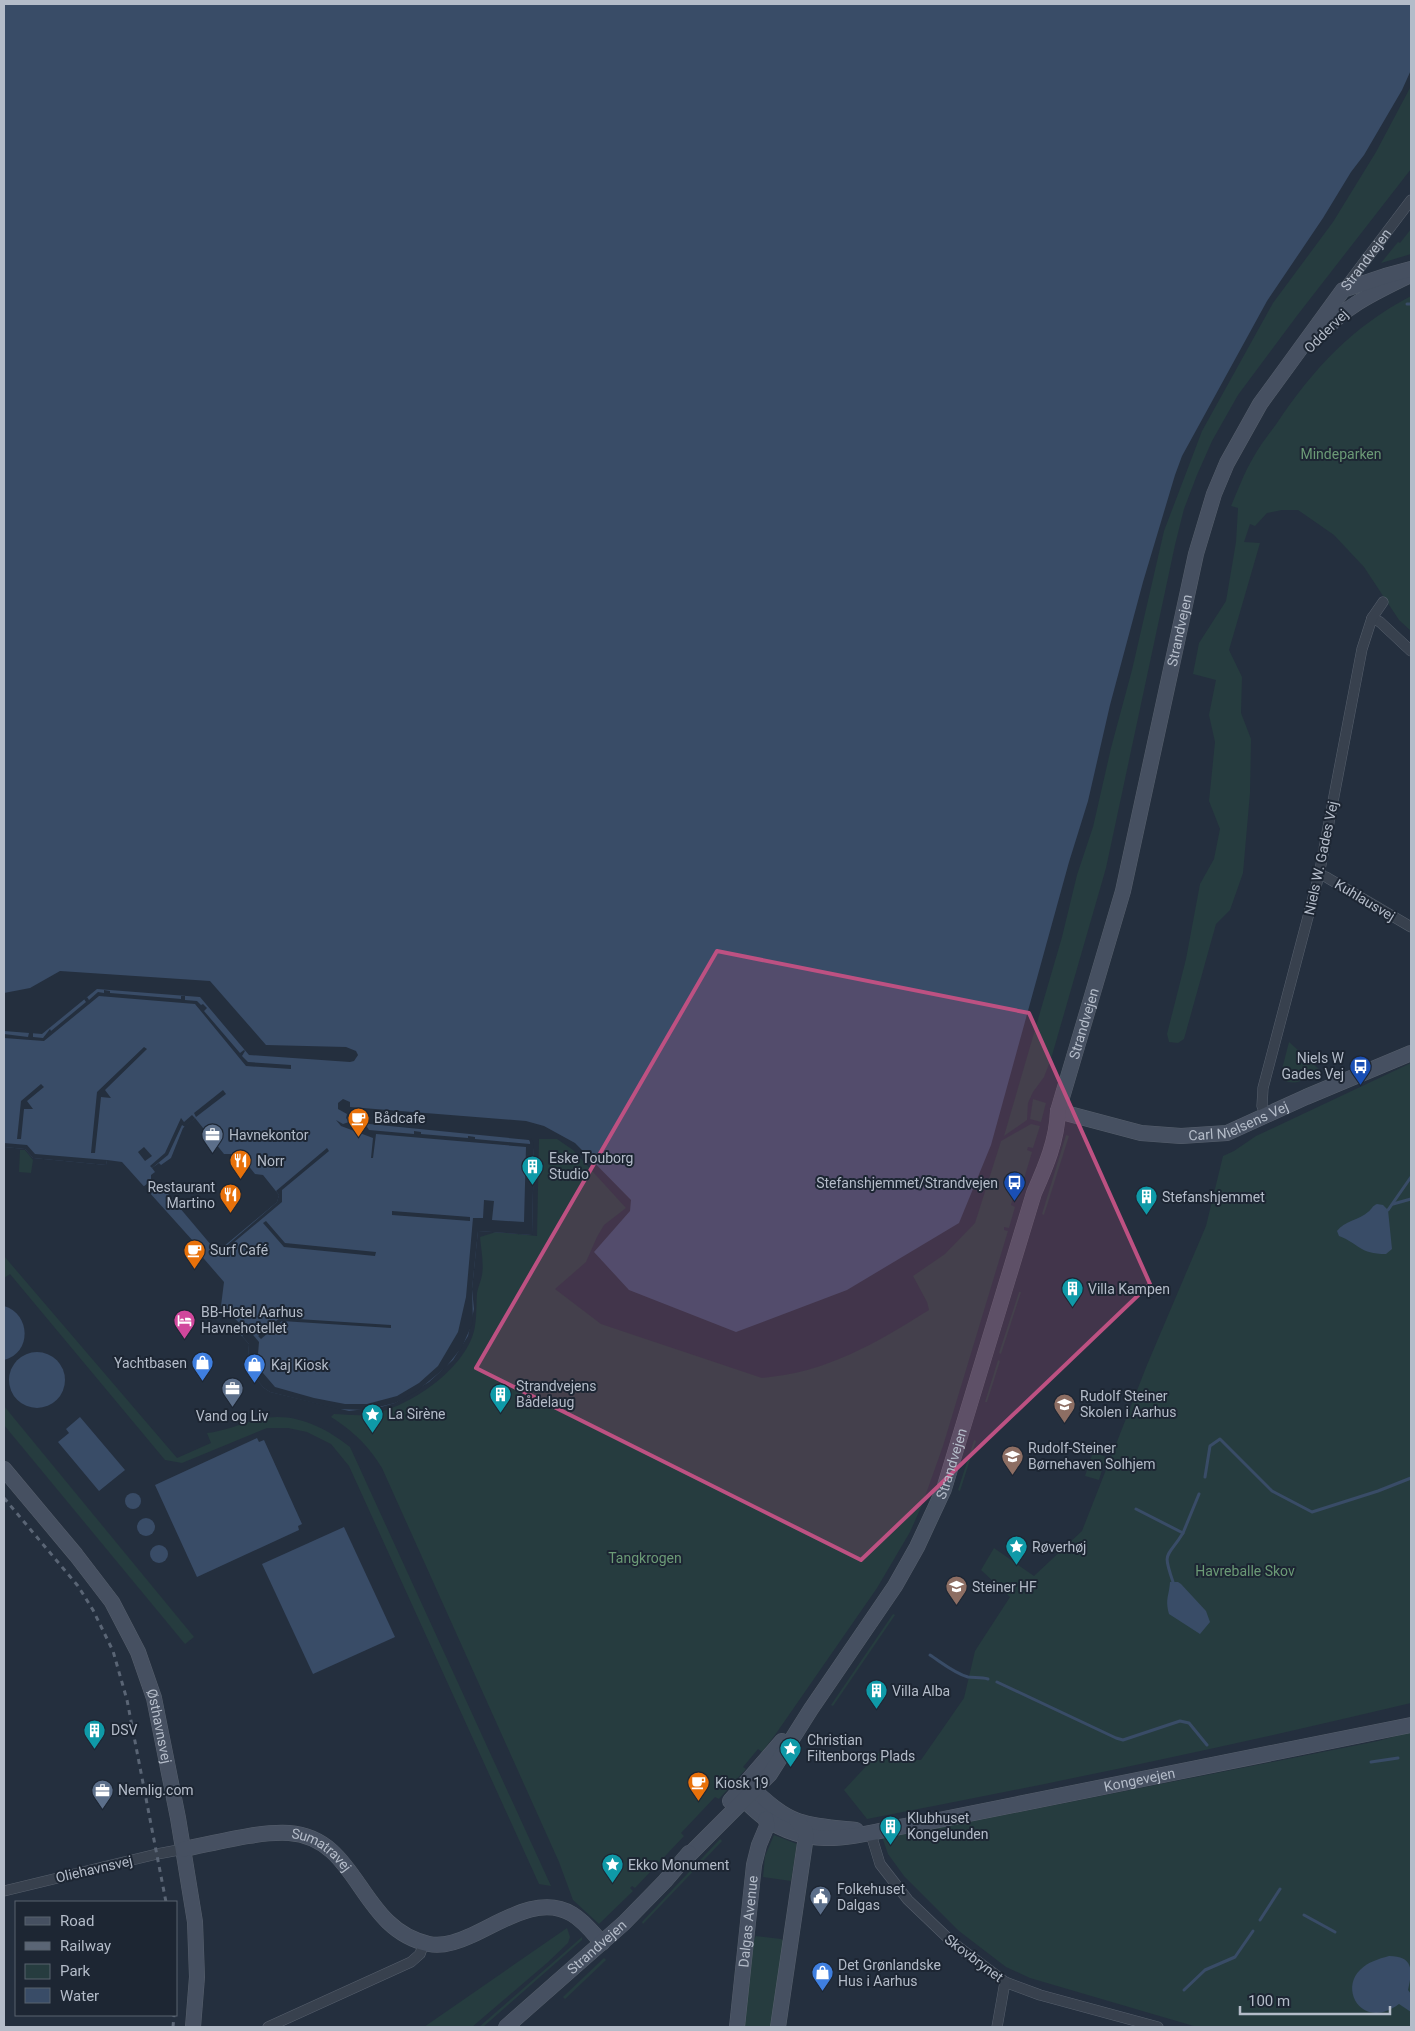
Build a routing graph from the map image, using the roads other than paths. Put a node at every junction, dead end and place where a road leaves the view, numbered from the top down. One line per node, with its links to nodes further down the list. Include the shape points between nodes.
1 (1411, 200): 4 (street, Strandvejen)
2 (1411, 270): 4 (street, Oddervej)
3 (1411, 274): 5 (street, Oddervej, via 1340,314)
4 (1343, 290): 5 (street, Strandvejen)
5 (1274, 383): 12 (street, Strandvejen, via 1227,463 1204,524 1123,891)
6 (1383, 602): 7 (street, Niels W. Gades Vej)
7 (1372, 618): 8 (street); 9 (street, Niels W. Gades Vej, via 1362,649)
8 (1411, 651)
9 (1319, 875): 10 (street, Kuhlausvej, via 1326,876); 13 (street, Niels W. Gades Vej, via 1264,1088 1262,1106)
10 (1411, 927)
11 (1411, 1053): 13 (street, Carl Nielsens Vej)
12 (1058, 1111): 13 (street, Carl Nielsens Vej, via 1141,1133 1182,1136 1227,1133); 16 (street, Strandvejen, via 1058,1130 1034,1193 934,1513 895,1586 811,1709)
13 (1266, 1116)
14 (4, 1469): 21 (street, Østhavnsvej, via 112,1602 138,1652 154,1698)
15 (1411, 1725): 19 (street, Kongevejen, via 940,1820)
16 (746, 1792): 17 (street); 18 (street); 24 (street, Strandvejen, via 648,1899)
17 (766, 1818): 20 (street); 29 (street, Dalgas Avenue, via 767,1826 754,1865)
18 (797, 1821): 19 (street); 20 (street)
19 (870, 1831): 20 (street, via 833,1839); 25 (street, Skovbrynet, via 880,1864 908,1900 953,1943)
20 (806, 1836): 30 (street)
21 (184, 1849): 22 (street, Oliehavnsvej); 23 (street, Sumatravej, via 257,1836 289,1833 307,1837 322,1843 340,1858 391,1926); 26 (street, Østhavnsvej, via 195,1922 197,1977)
22 (4, 1891)
23 (424, 1943): 24 (street, Sumatravej, via 449,1944 528,1910 550,1906 572,1914); 27 (street, via 420,1954 411,1962)
24 (602, 1943): 28 (street, Strandvejen)
25 (1005, 1982): 31 (street); 32 (street, Skovbrynet, via 1040,1995)
26 (193, 2027)
27 (268, 2027)
28 (506, 2027)
29 (737, 2027)
30 (778, 2027)
31 (997, 2027)
32 (1158, 2027)

